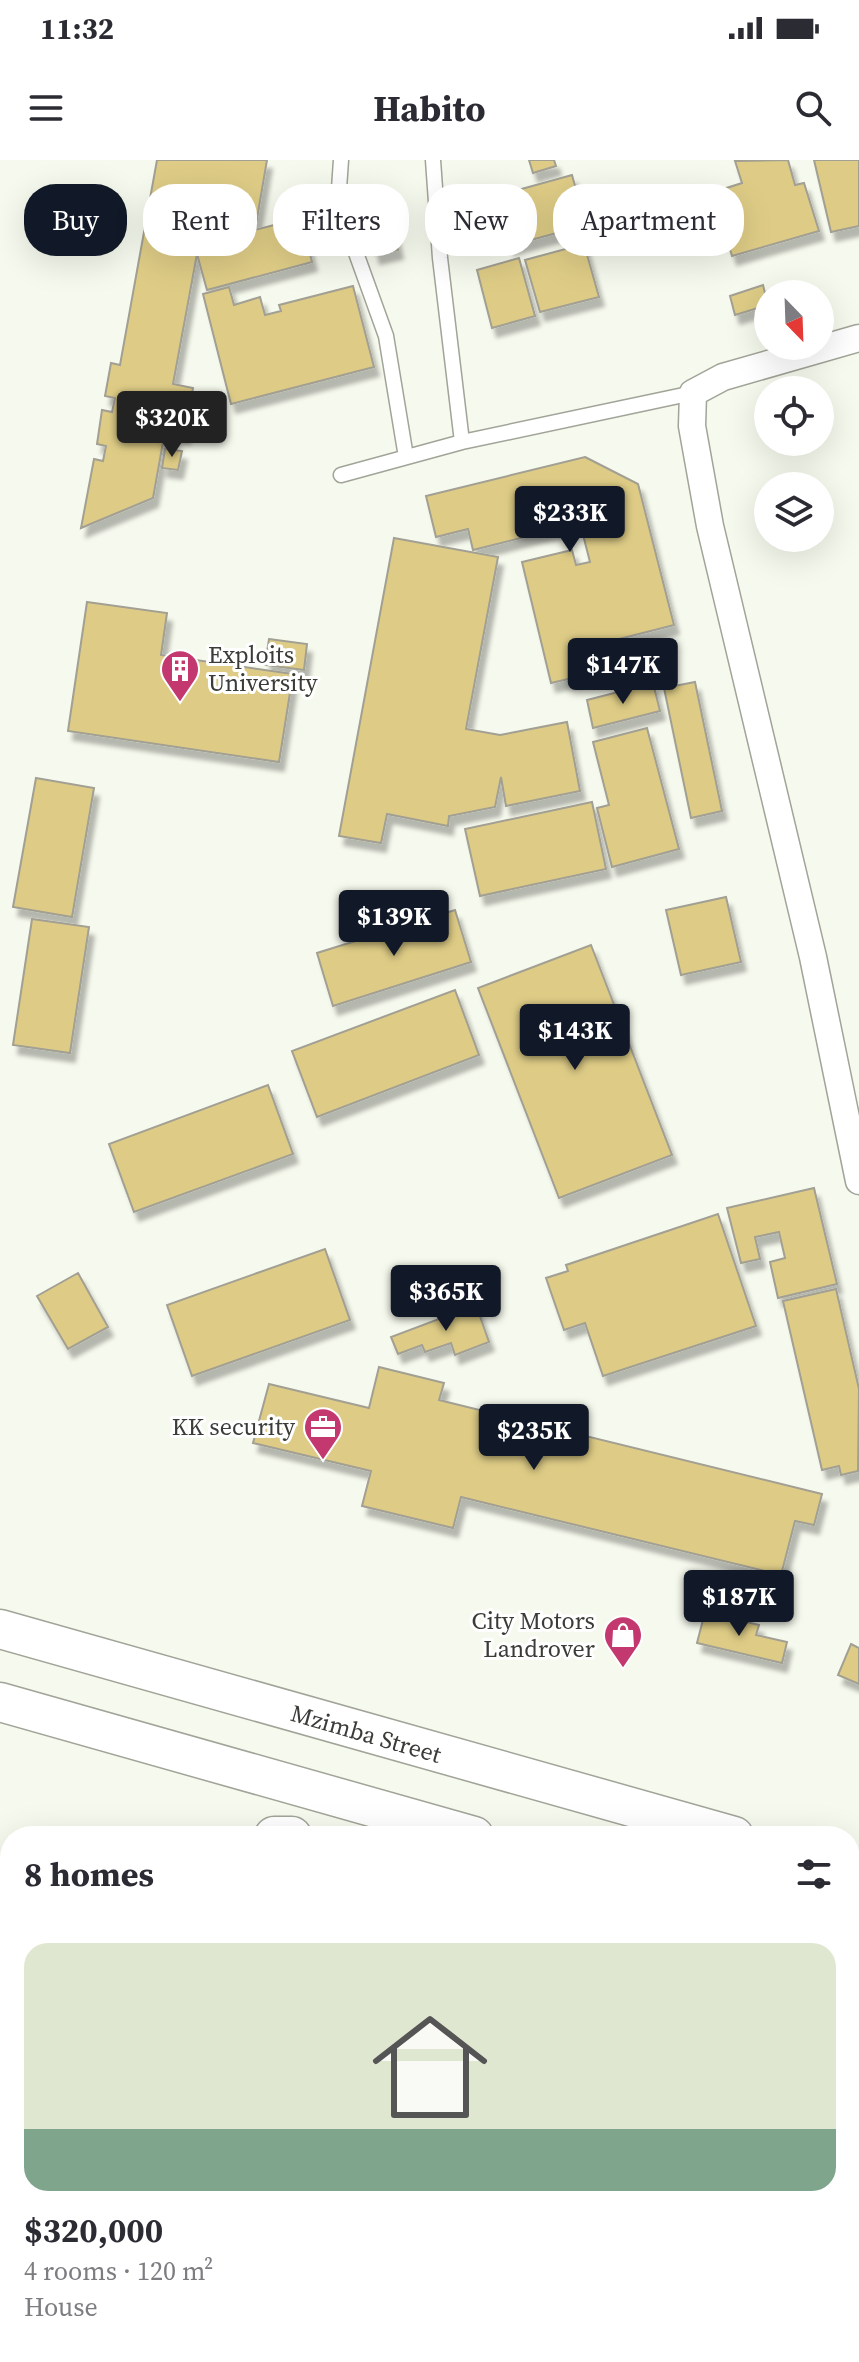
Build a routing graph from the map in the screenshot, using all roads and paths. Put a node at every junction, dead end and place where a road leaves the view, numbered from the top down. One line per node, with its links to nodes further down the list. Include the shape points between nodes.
1 (341, 160): 6 (lane, via 338,203 386,336)
2 (433, 160): 5 (lane)
3 (859, 338): 4 (street, via 723,377)
4 (693, 393): 5 (lane); 8 (street, via 692,426 710,526 813,957)
5 (462, 442): 6 (lane)
6 (406, 457): 7 (lane)
7 (341, 475)
8 (859, 1181)
9 (0, 1629): 12 (main road, Mzimba Street)
10 (0, 1702): 11 (main road)
11 (439, 1826)
12 (698, 1826)

